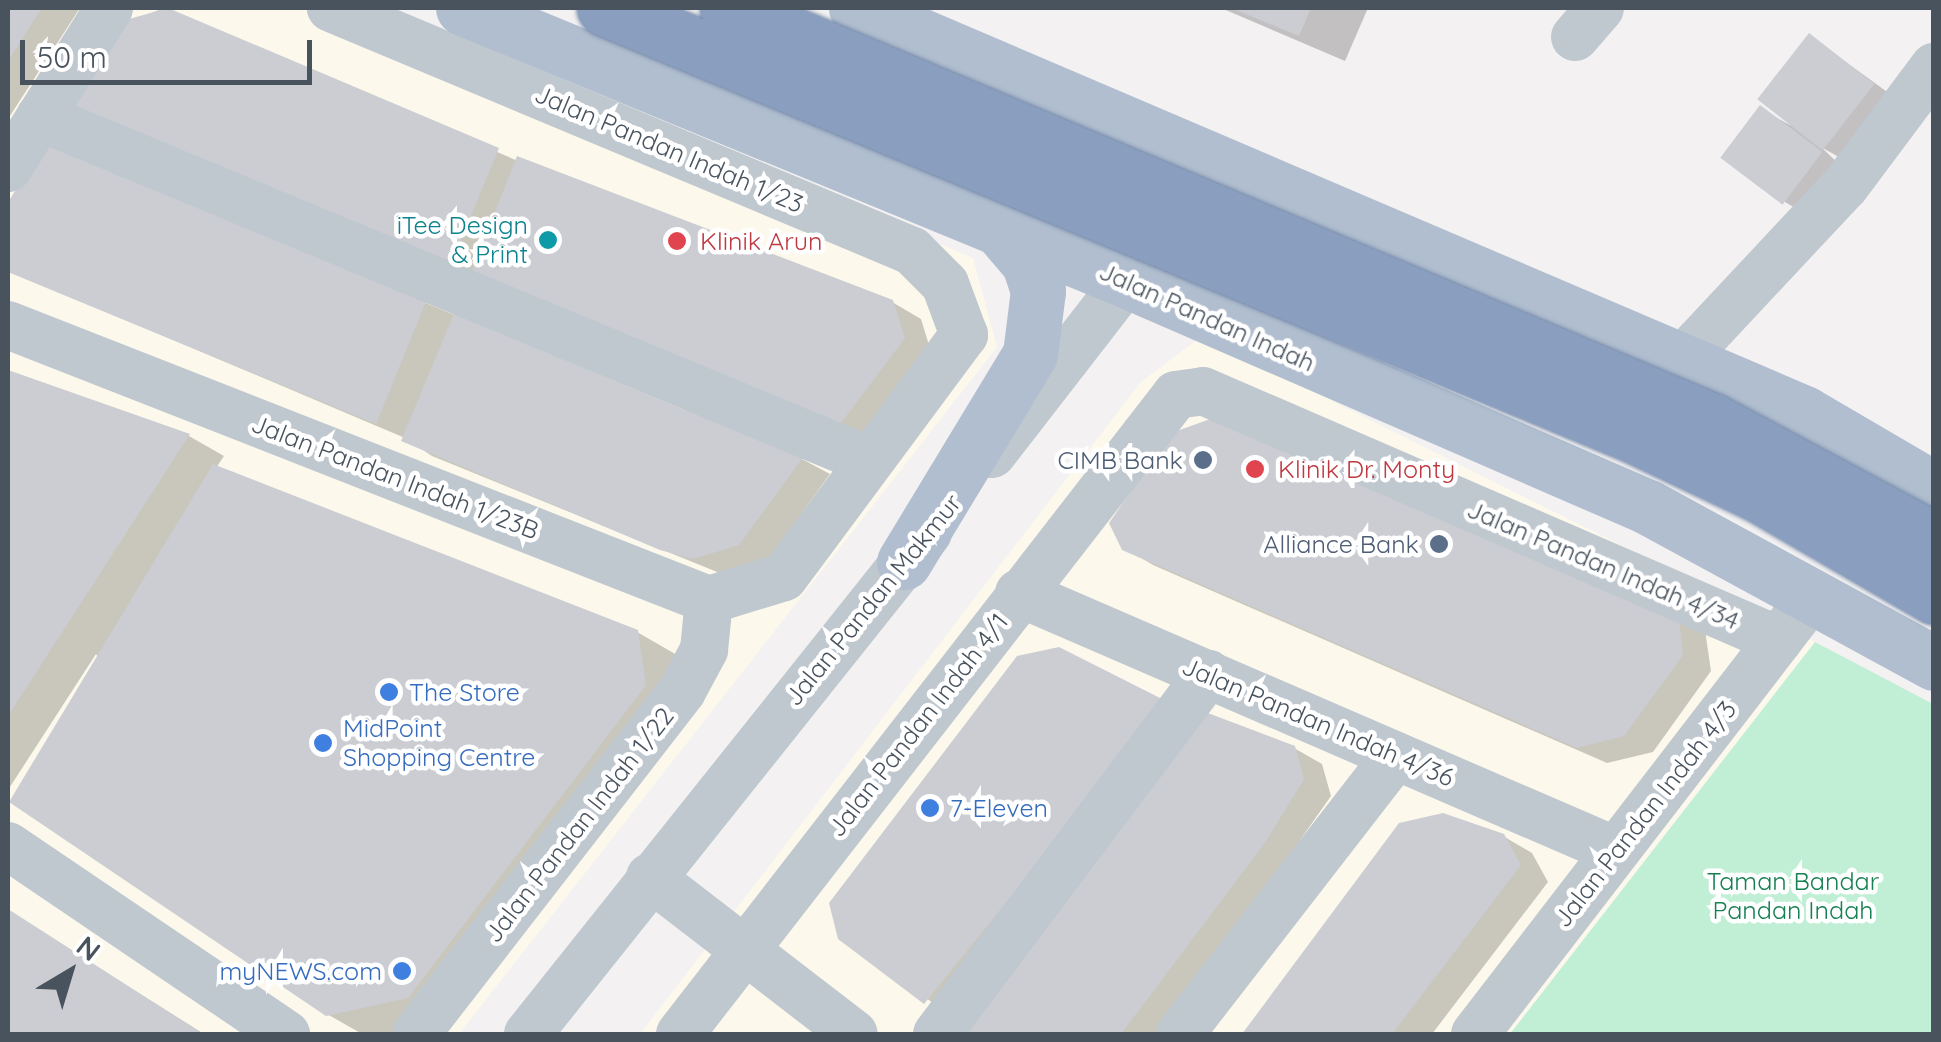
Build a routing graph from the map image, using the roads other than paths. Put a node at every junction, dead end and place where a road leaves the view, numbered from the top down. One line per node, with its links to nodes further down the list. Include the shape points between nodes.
1 (109, 8): 8 (street)
2 (331, 8): 18 (street, Jalan Pandan Indah 1/23, via 912,251 945,284 964,335)
3 (463, 8): 11 (main road, Jalan Pandan Indah)
4 (606, 8): 24 (highway, bridge, via 1632,434 1759,494)
5 (728, 8): 20 (highway, bridge, via 1712,421)
6 (856, 8): 9 (main road)
7 (1934, 67): 15 (street, via 1845,186)
8 (40, 117): 10 (street); 18 (street)
9 (1208, 158): 12 (main road); 13 (street, Jalan Pandan Makmur)
10 (8, 168)
11 (998, 228): 13 (main road, Jalan Pandan Indah); 21 (main road, via 1029,262 1038,290 1030,354)
12 (1461, 266): 15 (main road); 16 (main road, via 1419,277 1389,312 1384,367)
13 (1130, 282): 16 (main road, Jalan Pandan Indah); 21 (street, Jalan Pandan Makmur)
14 (8, 325): 25 (street, Jalan Pandan Indah 1/23B)
15 (1681, 361): 19 (main road, via 1804,413)
16 (1404, 404): 23 (main road, Jalan Pandan Indah, via 1648,507)
17 (1156, 414): 22 (street, Jalan Pandan Indah 4/1); 26 (street, Jalan Pandan Indah 4/34, via 1176,395 1202,392)
18 (870, 461): 25 (street, Jalan Pandan Indah 1/23, via 784,576)
19 (1934, 489)
20 (1934, 540)
21 (904, 562): 32 (street, Jalan Pandan Makmur)
22 (1020, 593): 28 (street, Jalan Pandan Indah 4/36); 33 (street, Jalan Pandan Indah 4/1)
23 (1815, 593): 26 (street, Jalan Pandan Indah 4/3); 27 (main road, Jalan Pandan Indah)
24 (1934, 596)
25 (709, 600): 35 (street, Jalan Pandan Indah 1/22, via 704,650 682,691)
26 (1778, 640): 30 (street, Jalan Pandan Indah 4/3)
27 (1934, 663)
28 (1208, 674): 29 (street, Jalan Pandan Indah 4/36); 39 (street)
29 (1396, 756): 30 (street, Jalan Pandan Indah 4/36); 40 (street)
30 (1616, 851): 41 (street, Jalan Pandan Indah 4/3)
31 (13, 860): 34 (street)
32 (650, 877): 33 (street); 36 (street, Jalan Pandan Makmur)
33 (745, 950): 37 (street, Jalan Pandan Indah 4/1); 38 (street)
34 (286, 1034)
35 (416, 1034)
36 (528, 1034)
37 (680, 1034)
38 (854, 1034)
39 (938, 1034)
40 (1180, 1034)
41 (1475, 1034)

